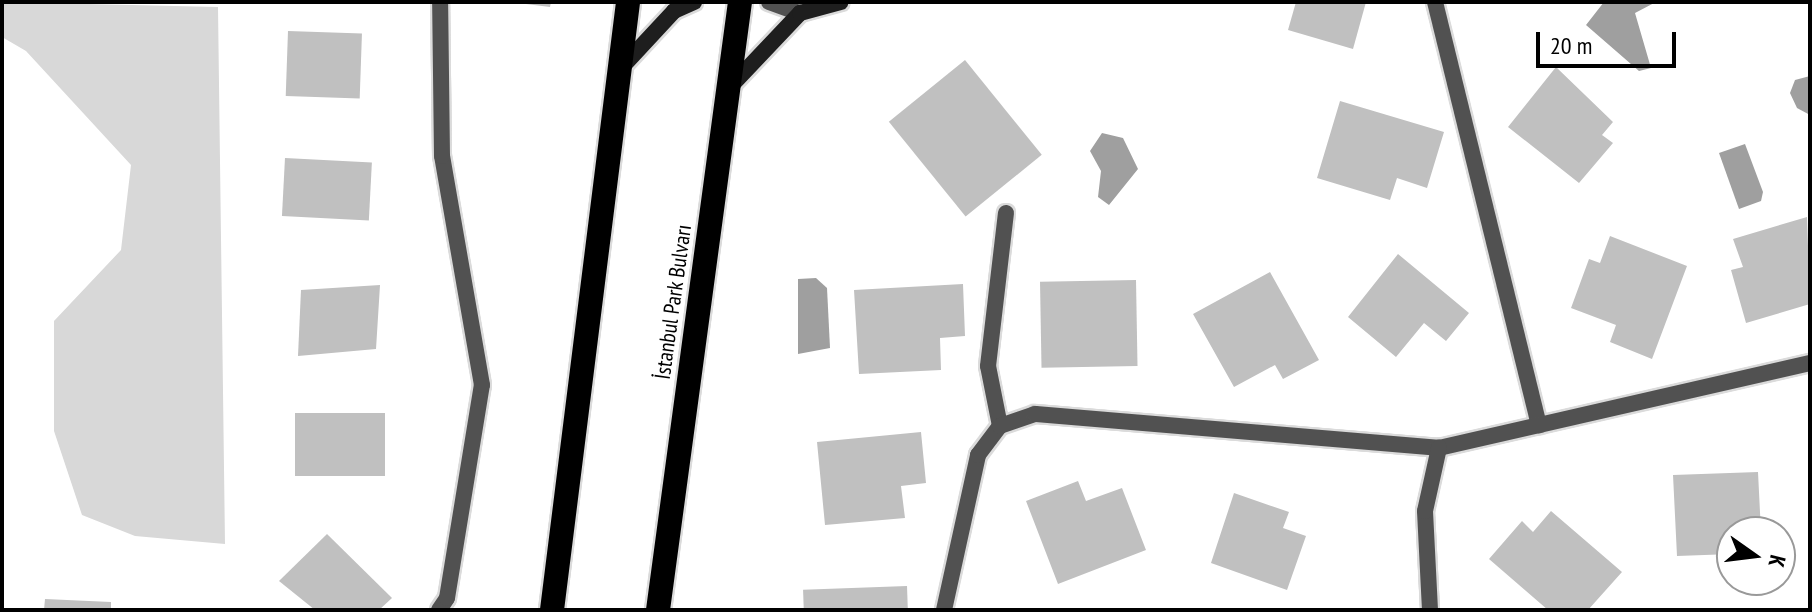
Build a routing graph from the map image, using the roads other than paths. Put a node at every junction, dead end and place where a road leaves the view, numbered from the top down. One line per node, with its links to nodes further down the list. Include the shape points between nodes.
1 (440, 2): 16 (street, via 442,156 482,385 447,598)
2 (628, 2): 9 (highway)
3 (694, 2): 9 (street, via 674,11)
4 (740, 2): 10 (highway, İstanbul Park Bulvarı)
5 (769, 2): 8 (street)
6 (841, 2): 8 (street)
7 (1435, 2): 13 (street)
8 (800, 13): 10 (street)
9 (622, 67): 17 (highway)
10 (727, 91): 18 (highway, İstanbul Park Bulvarı)
11 (1006, 213): 14 (street, via 988,366)
12 (1810, 363): 13 (street)
13 (1539, 425): 15 (street)
14 (1000, 426): 15 (street, via 1035,414); 19 (street, via 978,455)
15 (1439, 448): 20 (street, via 1425,511)
16 (439, 610)
17 (552, 610)
18 (658, 610)
19 (944, 610)
20 (1430, 610)

